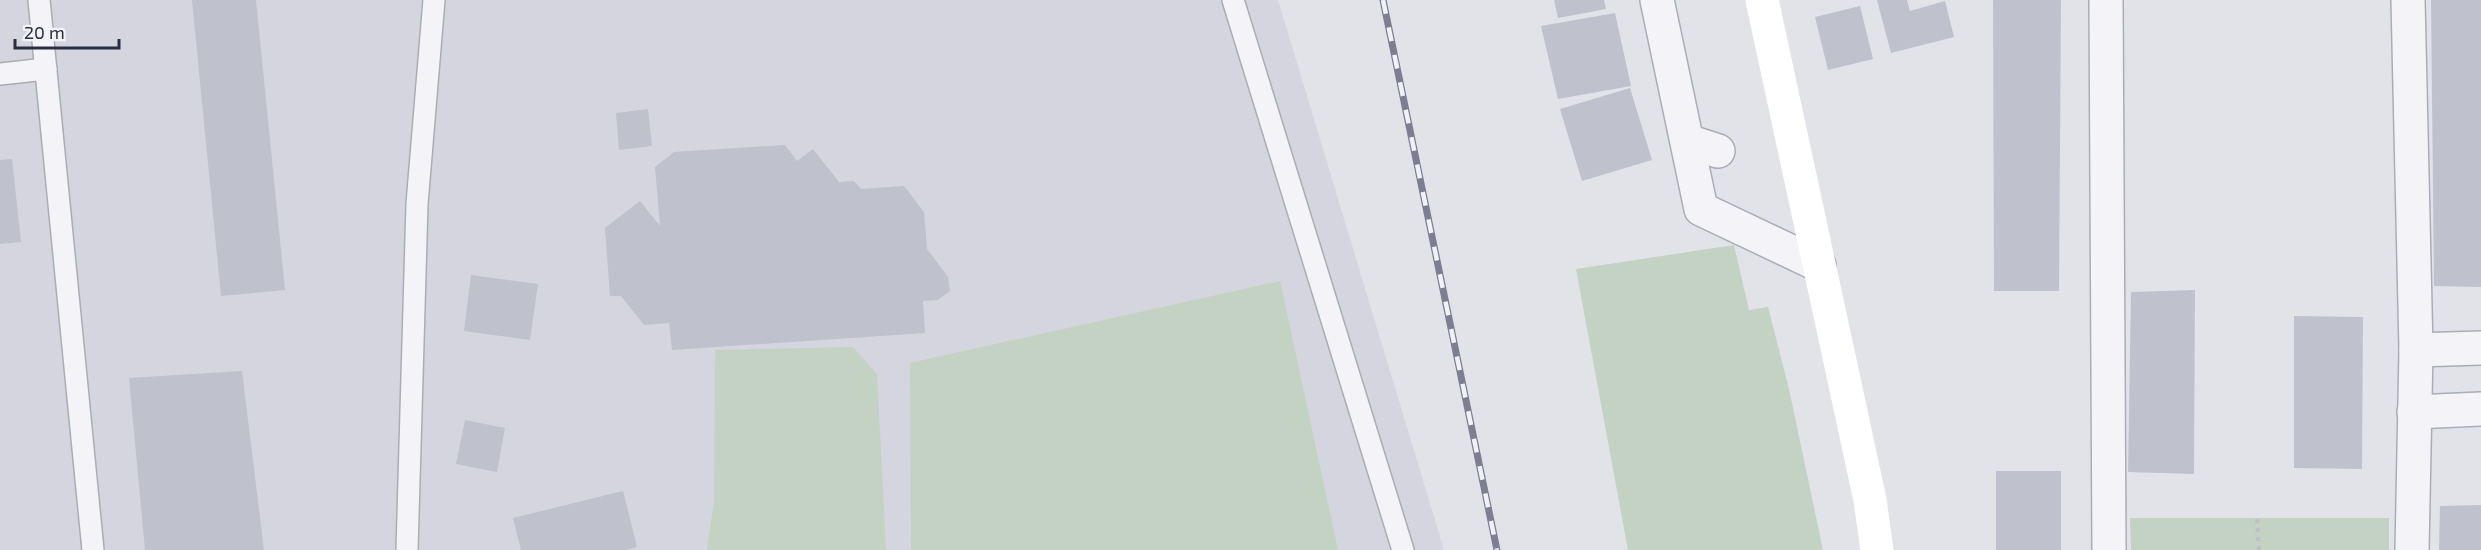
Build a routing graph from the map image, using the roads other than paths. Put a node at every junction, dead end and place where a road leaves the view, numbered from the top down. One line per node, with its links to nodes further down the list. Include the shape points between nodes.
1 (39, 0): 8 (lane)
2 (434, 0): 18 (lane, via 417,204)
3 (1233, 0): 19 (lane)
4 (1657, 0): 10 (street)
5 (1762, 0): 12 (street)
6 (2106, 0): 21 (street)
7 (2408, 0): 14 (street)
8 (46, 69): 9 (lane); 17 (lane)
9 (0, 74)
10 (1687, 141): 11 (street); 12 (street, via 1701,209)
11 (1718, 151)
12 (1819, 265): 20 (street, via 1870,500)
13 (2481, 348): 14 (street)
14 (2416, 350): 16 (street)
15 (2481, 409): 16 (street)
16 (2414, 412): 22 (street)
17 (93, 550)
18 (408, 550)
19 (1403, 550)
20 (1877, 550)
21 (2109, 550)
22 (2412, 550)

